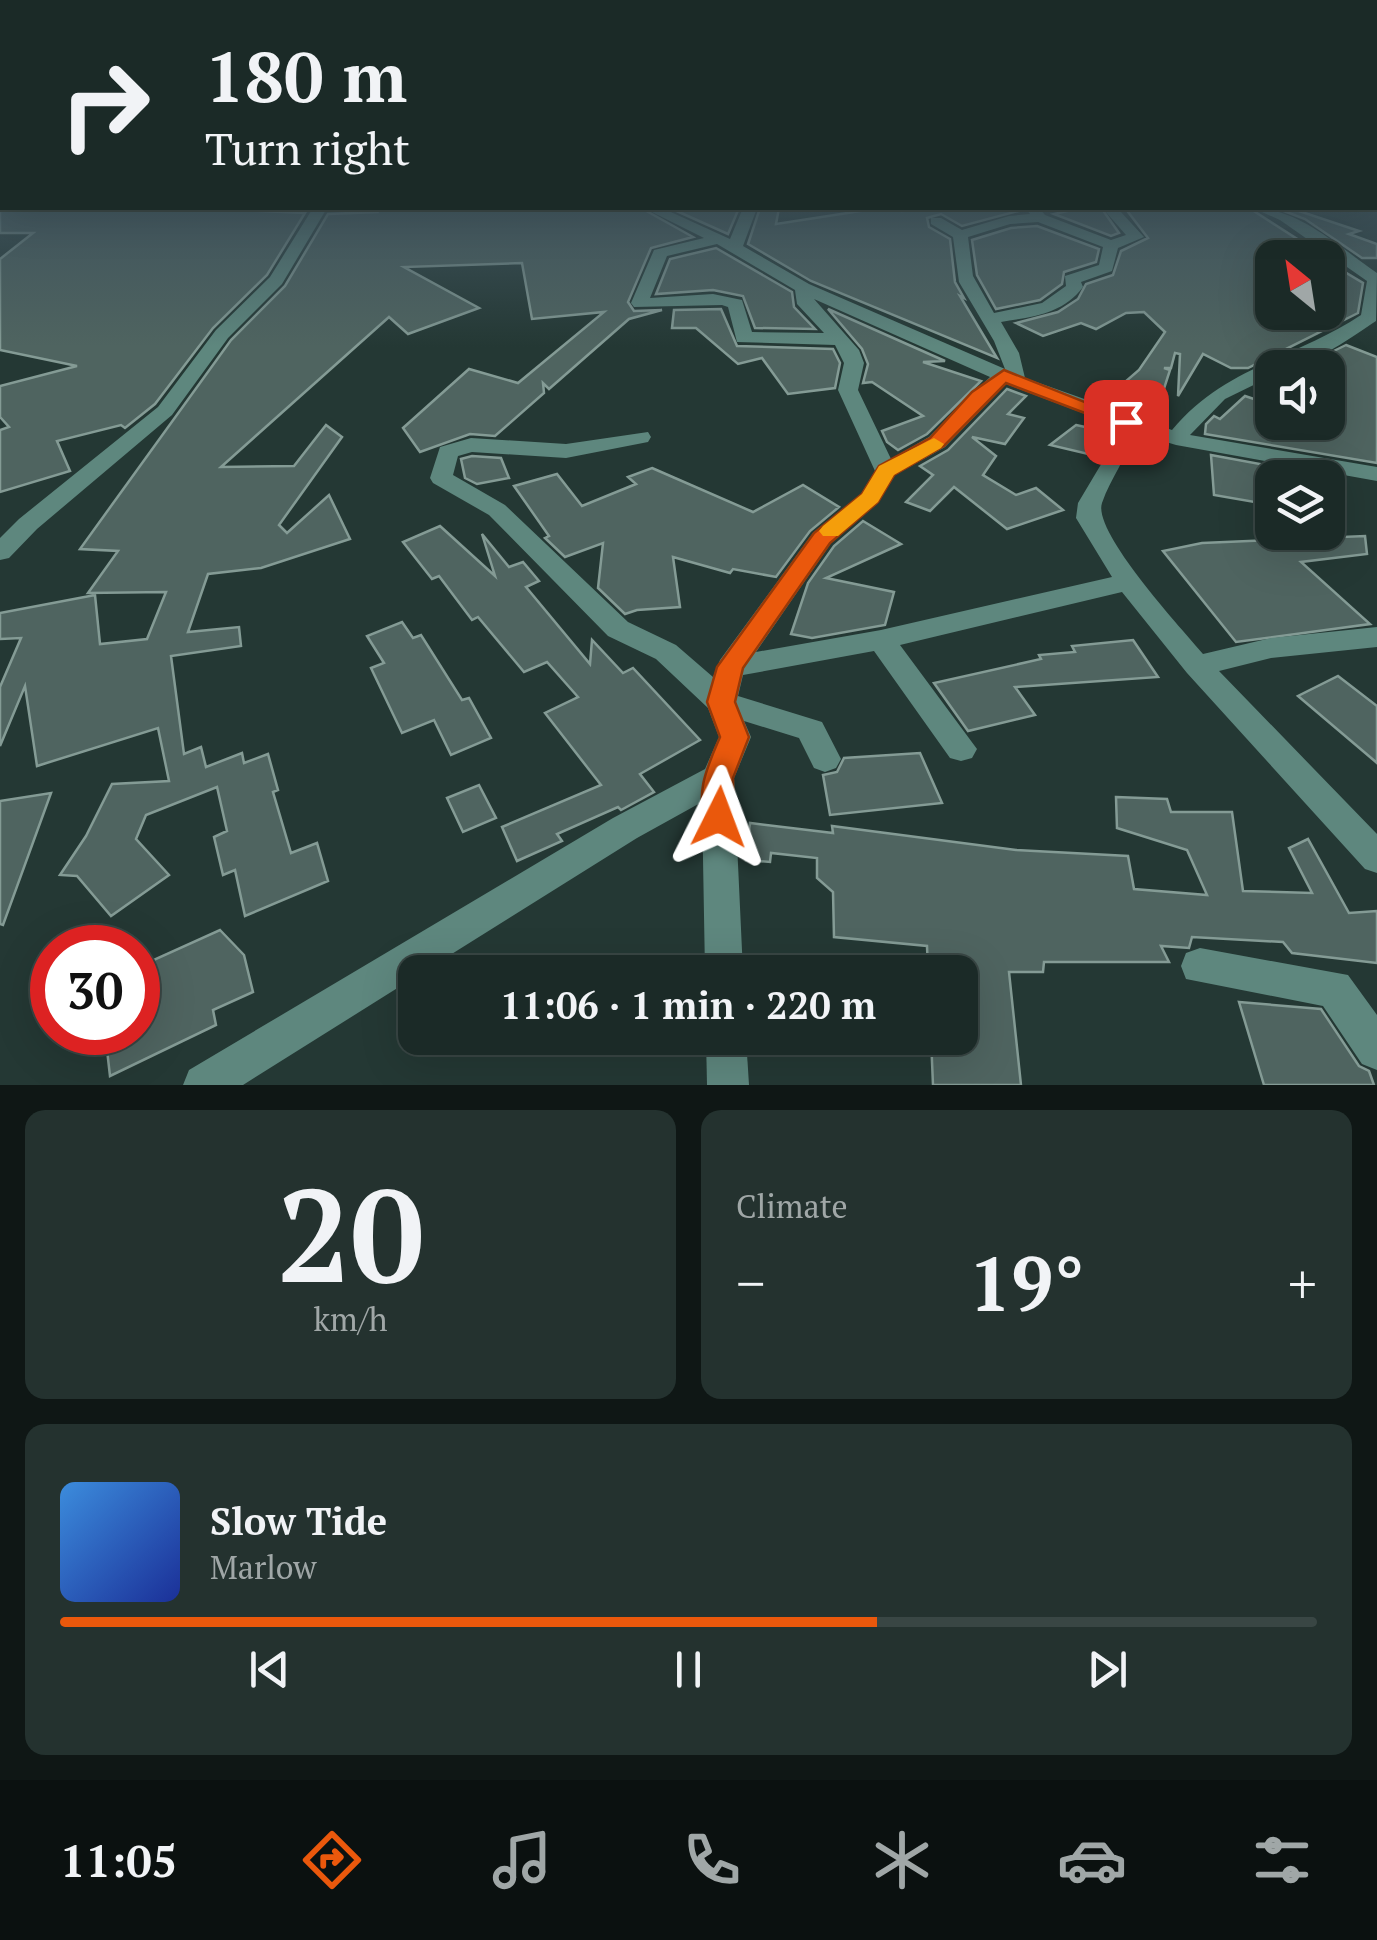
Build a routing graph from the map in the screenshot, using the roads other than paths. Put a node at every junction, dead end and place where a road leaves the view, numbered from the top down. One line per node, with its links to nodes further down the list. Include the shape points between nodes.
1 (297, 246): 20 (street, via 276,280 222,334 165,411)
2 (709, 246): 11 (street, via 660,253 640,303 719,297 736,304 744,338)
3 (732, 246): 8 (street)
4 (960, 246): 10 (street, via 960,263)
5 (1111, 246): 10 (street, via 1106,268 1071,280 1076,287 1066,300)
6 (1327, 246): 7 (street)
7 (1376, 280): 9 (street)
8 (804, 288): 11 (street, via 806,304); 14 (street)
9 (1373, 311): 12 (street, via 1357,328)
10 (990, 319): 14 (street, via 1010,348)
11 (842, 340): 18 (street, via 854,363 848,390)
12 (1311, 350)
13 (1255, 375): 17 (street, via 1225,386)
14 (1010, 378): 15 (street); 18 (street, via 978,396 937,442)
15 (1126, 422): 17 (street); 21 (street, via 1112,468 1086,511)
16 (640, 436): 26 (street, via 566,450 471,444 448,452 441,478 496,510 618,629 666,652)
17 (1176, 439): 19 (street)
18 (886, 471): 25 (street, via 870,498 822,538)
19 (1377, 474)
20 (0, 552)
21 (1128, 582): 23 (street); 24 (street)
22 (1377, 638): 24 (street, via 1271,648)
23 (881, 640): 25 (street); 27 (street)
24 (1197, 666): 30 (street)
25 (730, 667): 26 (street)
26 (721, 702): 28 (street, via 811,730); 29 (street, via 734,737)
27 (962, 749)
28 (825, 758)
29 (718, 778): 31 (street); 35 (street)
30 (1377, 858)
31 (723, 955)
32 (1200, 966): 33 (street, via 1334,989)
33 (1377, 1049)
34 (727, 1055): 36 (street)
35 (204, 1085)
36 (728, 1085)

